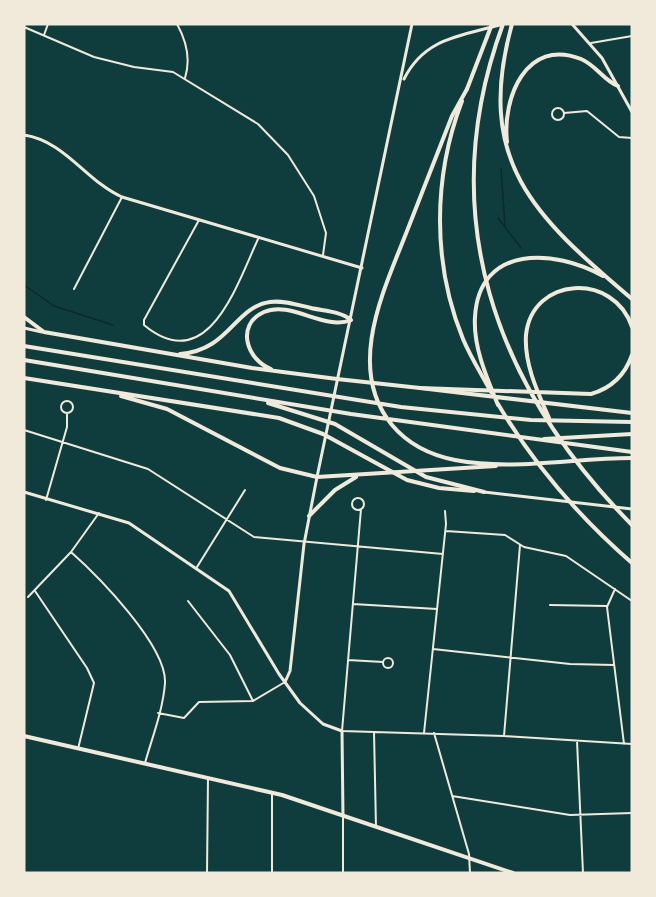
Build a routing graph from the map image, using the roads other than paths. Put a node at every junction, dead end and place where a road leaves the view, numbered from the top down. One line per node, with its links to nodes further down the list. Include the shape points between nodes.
1 (48, 24): 9 (street)
2 (177, 24): 12 (street, via 187,49 189,65)
3 (412, 24): 13 (street)
4 (492, 24): 15 (main road)
5 (503, 24): 13 (street, via 435,44 422,53); 48 (main road, via 483,87 474,149 474,213 489,296 525,382)
6 (512, 24): 20 (main road, via 499,95)
7 (572, 24): 11 (street)
8 (24, 27): 9 (street)
9 (44, 35): 12 (street, via 94,57 173,72)
10 (632, 36): 11 (street)
11 (590, 43): 14 (street)
12 (185, 78): 24 (street, via 258,124 288,155 320,210 326,233)
13 (402, 83): 25 (street)
14 (618, 86): 16 (street); 20 (main road, via 590,63 575,57 553,56 531,65 516,83 509,103 506,124)
15 (467, 89): 40 (main road, via 444,166 441,240 453,310 464,341); 54 (main road, via 452,116 382,296 370,369 381,407 399,432 415,445 439,456)
16 (632, 112)
17 (564, 113): 17 (street, via 557,108 551,115 558,120); 19 (street, via 588,111 619,137)
18 (24, 135): 21 (street, via 49,143 110,192)
19 (632, 138)
20 (510, 158): 26 (main road, via 523,188 540,212)
21 (122, 197): 22 (street); 27 (street)
22 (199, 220): 23 (street); 23 (street, via 144,325 166,338 193,340 214,326)
23 (259, 237): 24 (street)
24 (323, 255): 25 (street)
25 (362, 268): 30 (street)
26 (609, 279): 28 (main road); 40 (main road, via 583,264 546,256 518,259 498,270 484,286 475,315)
27 (74, 289)
28 (632, 299)
29 (24, 317): 33 (main road)
30 (351, 320): 35 (main road, via 340,314 268,302 250,309 208,348); 38 (main road, via 338,322 277,310 261,314 249,327 248,348 256,362); 56 (street)
31 (632, 327): 48 (main road, via 620,306 602,292 581,287 555,293 538,307 527,331 527,352 534,383)
32 (24, 328): 33 (street)
33 (44, 332): 35 (main road)
34 (24, 346): 46 (main road, via 377,404 508,419)
35 (174, 354): 38 (main road)
36 (632, 355): 41 (main road, via 621,377 591,394)
37 (24, 360): 43 (main road)
38 (278, 371): 41 (main road)
39 (24, 378): 42 (main road)
40 (487, 381): 74 (main road, via 498,405 536,462 580,514)
41 (420, 388): 45 (main road)
42 (100, 390): 56 (main road, via 167,409 280,468); 59 (main road, via 291,422 323,434 407,480)
43 (260, 400): 50 (main road); 59 (main road, via 335,424 426,477)
44 (68, 412): 51 (street)
45 (632, 413)
46 (632, 422)
47 (24, 430): 51 (street)
48 (556, 433): 67 (main road)
49 (632, 434): 50 (main road)
50 (534, 440): 52 (main road)
51 (63, 441): 60 (street); 66 (street, via 148,469)
52 (632, 452)
53 (632, 458): 54 (main road)
54 (511, 464): 55 (main road)
55 (361, 475): 56 (main road); 65 (main road, via 335,490)
56 (317, 477): 65 (street)
57 (245, 490): 66 (street)
58 (24, 492): 60 (street)
59 (484, 492): 62 (street)
60 (46, 500): 64 (street)
61 (361, 508): 61 (street, via 363,501 355,498 353,507); 71 (street)
62 (632, 509)
63 (445, 511): 68 (street)
64 (99, 513): 72 (street); 75 (street, via 129,523)
65 (309, 516): 69 (street)
66 (227, 521): 69 (street, via 254,537); 75 (street)
67 (632, 525)
68 (446, 531): 70 (street, via 505,535); 73 (street)
69 (304, 543): 71 (street); 90 (street, via 290,671)
70 (520, 545): 76 (street, via 566,556); 86 (street)
71 (359, 548): 73 (street); 81 (street)
72 (71, 552): 77 (street); 92 (street, via 109,588 158,656 165,683)
73 (443, 554): 84 (street)
74 (632, 563)
75 (197, 567): 90 (street, via 234,596)
76 (615, 589): 79 (street); 83 (street)
77 (35, 591): 78 (street); 102 (street, via 94,683)
78 (28, 597)
79 (632, 601)
80 (188, 602): 91 (street, via 230,655)
81 (353, 604): 84 (street); 87 (street)
82 (550, 605): 83 (street)
83 (607, 606): 89 (street)
84 (437, 609): 85 (street)
85 (433, 650): 86 (street); 95 (street)
86 (510, 656): 89 (street, via 582,666); 98 (street)
87 (348, 660): 88 (street); 93 (street)
88 (383, 663)
89 (614, 665): 100 (street)
90 (285, 682): 91 (street); 93 (street, via 313,717)
91 (253, 701): 92 (street, via 199,702 184,718)
92 (158, 713): 103 (street)
93 (342, 730): 94 (street); 108 (street)
94 (374, 732): 95 (street); 110 (street)
95 (424, 733): 96 (street)
96 (434, 733): 98 (street); 106 (street)
97 (24, 736): 102 (main road)
98 (504, 736): 99 (street)
99 (577, 741): 100 (street); 109 (street)
100 (624, 744): 101 (street)
101 (632, 744)
102 (78, 749): 103 (main road)
103 (145, 764): 104 (main road)
104 (208, 778): 105 (main road); 112 (street)
105 (272, 793): 108 (main road); 113 (street)
106 (452, 796): 109 (street); 111 (street)
107 (632, 813): 109 (street)
108 (343, 816): 110 (main road); 114 (street)
109 (580, 816): 117 (street)
110 (376, 827): 111 (main road)
111 (470, 859): 115 (street); 116 (main road)
112 (207, 873)
113 (272, 873)
114 (343, 873)
115 (470, 873)
116 (513, 873)
117 (583, 873)

